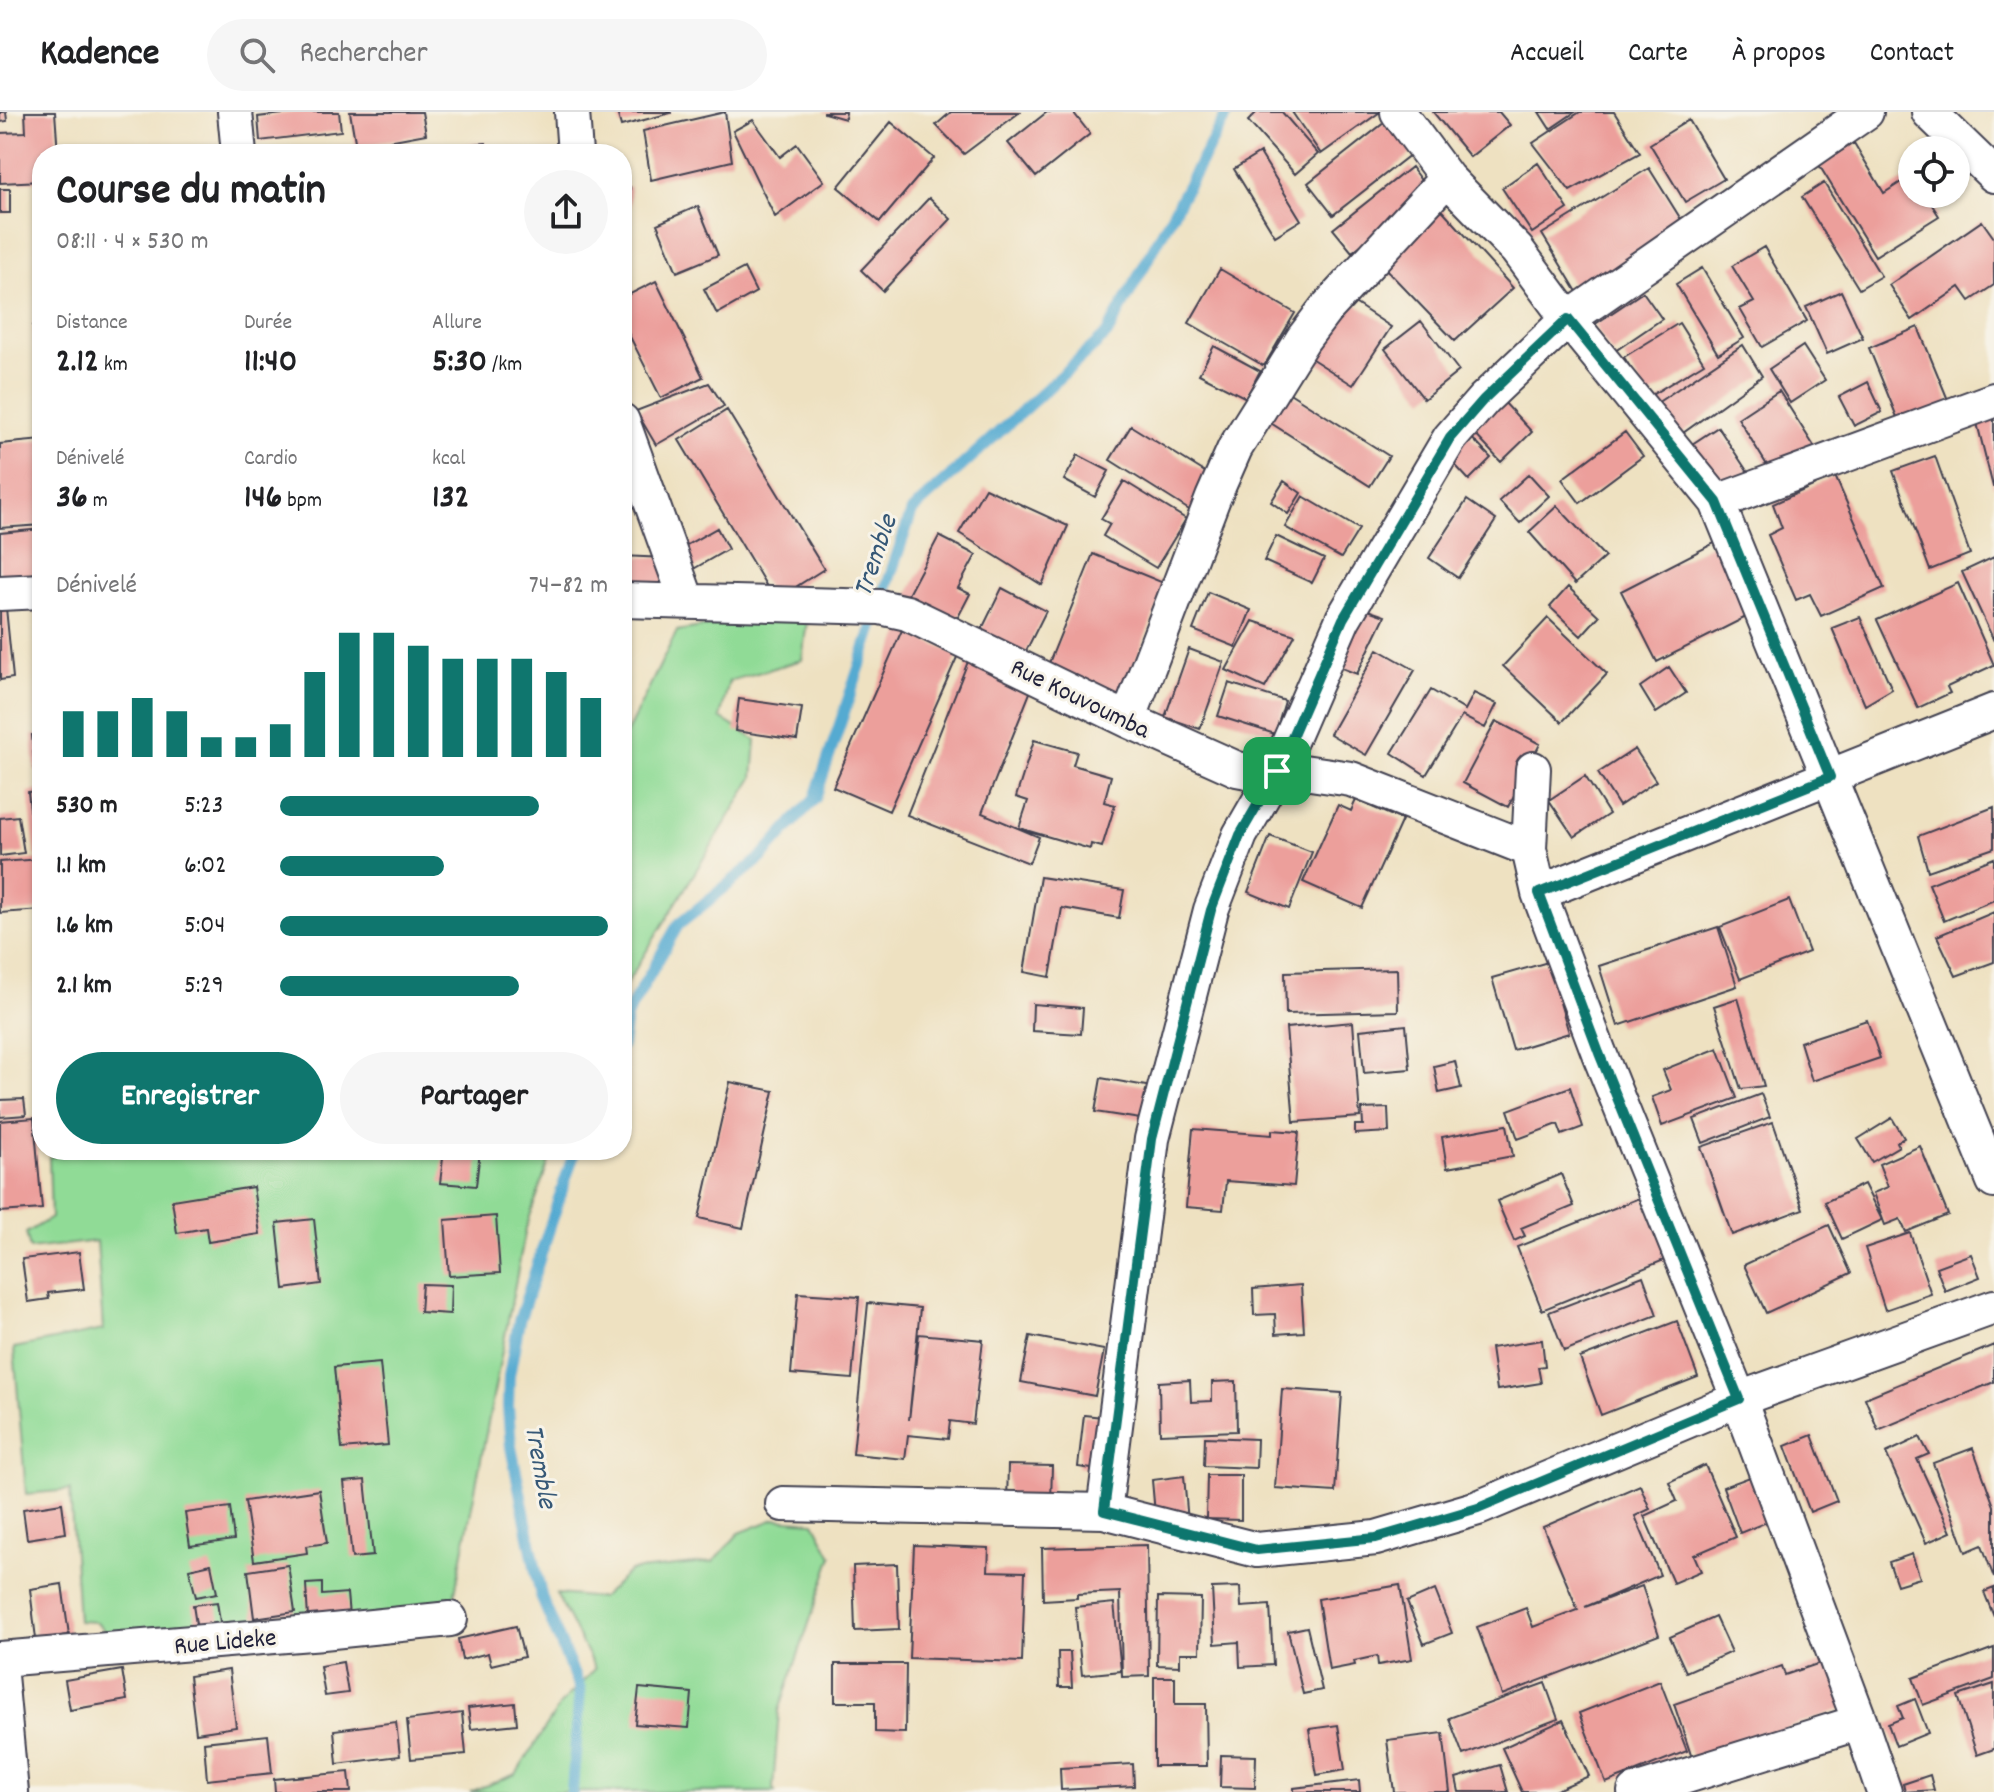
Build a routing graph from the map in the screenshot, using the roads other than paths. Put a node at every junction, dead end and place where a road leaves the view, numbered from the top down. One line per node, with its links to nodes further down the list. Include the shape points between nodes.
1 (235, 112): 6 (street)
2 (572, 112): 7 (street)
3 (1398, 112): 9 (street)
4 (1866, 112): 10 (street)
5 (1929, 112): 8 (street)
6 (238, 144)
7 (574, 144)
8 (1994, 175)
9 (1447, 178): 10 (street, via 1517,250); 19 (street, via 1303,339 1235,448)
10 (1568, 319): 13 (street); 21 (street, via 1450,438 1343,619)
11 (1994, 400): 13 (street)
12 (632, 449): 17 (street)
13 (1717, 502): 22 (street)
14 (32, 591): 15 (street)
15 (0, 593)
16 (632, 600): 17 (street, Rue Kouvoumba)
17 (687, 601): 19 (street, Rue Kouvoumba, via 880,607 907,613)
18 (1994, 711): 22 (street)
19 (1128, 720): 21 (street, Rue Kouvoumba, via 1237,769)
20 (1533, 769): 23 (street)
21 (1277, 771): 23 (street, Rue Kouvoumba, via 1351,779); 29 (street, via 1240,835 1211,910 1152,1139)
22 (1830, 777): 24 (street); 25 (street)
23 (1529, 849): 24 (street)
24 (1539, 893): 27 (street)
25 (1994, 1181)
26 (1994, 1307): 27 (street)
27 (1739, 1399): 29 (street, via 1478,1508 1376,1538 1257,1550); 33 (street)
28 (783, 1504): 29 (street)
29 (1104, 1511)
30 (450, 1619): 31 (street, Rue Lideke)
31 (0, 1659)
32 (0, 1675): 34 (street)
33 (1860, 1722): 35 (street); 36 (street)
34 (11, 1792)
35 (1635, 1792)
36 (1884, 1792)

